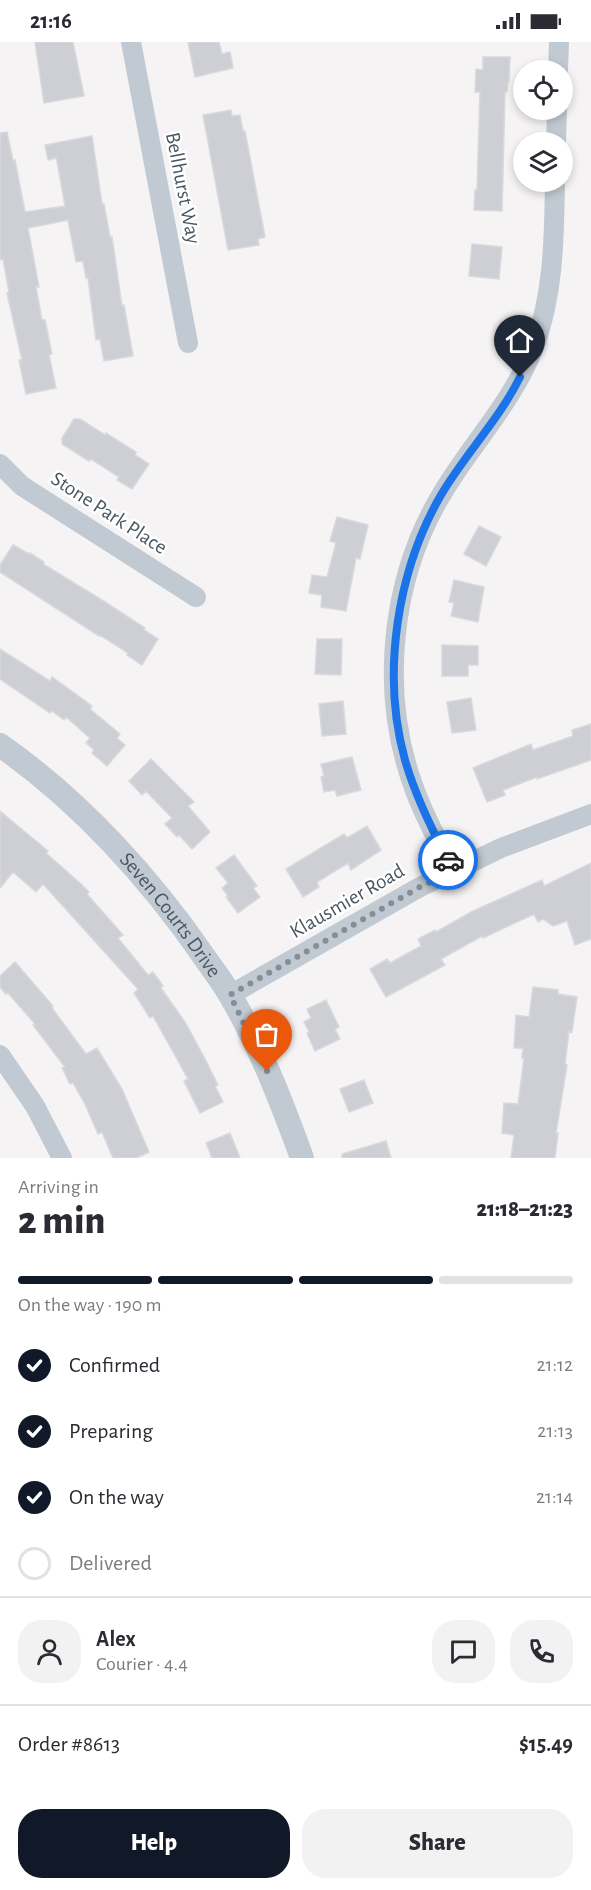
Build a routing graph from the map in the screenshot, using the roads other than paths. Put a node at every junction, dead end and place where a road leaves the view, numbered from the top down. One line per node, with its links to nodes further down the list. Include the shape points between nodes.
1 (131, 42): 5 (street, Bellhurst Way)
2 (559, 42): 3 (street)
3 (558, 60)
4 (555, 192): 10 (street, via 550,285 533,347 502,409 455,473 428,519 407,576 397,626 394,680 404,757 412,785)
5 (188, 343)
6 (0, 464): 7 (street, Stone Park Place, via 22,486)
7 (196, 597)
8 (0, 745): 11 (street, Seven Courts Drive, via 69,801 120,851 165,902)
9 (591, 814): 10 (street, Klausmier Road)
10 (453, 871): 11 (street, Klausmier Road)
11 (230, 995): 14 (street, Seven Courts Drive, via 284,1108)
12 (0, 1055): 13 (street, via 35,1106)
13 (62, 1158)
14 (302, 1158)

